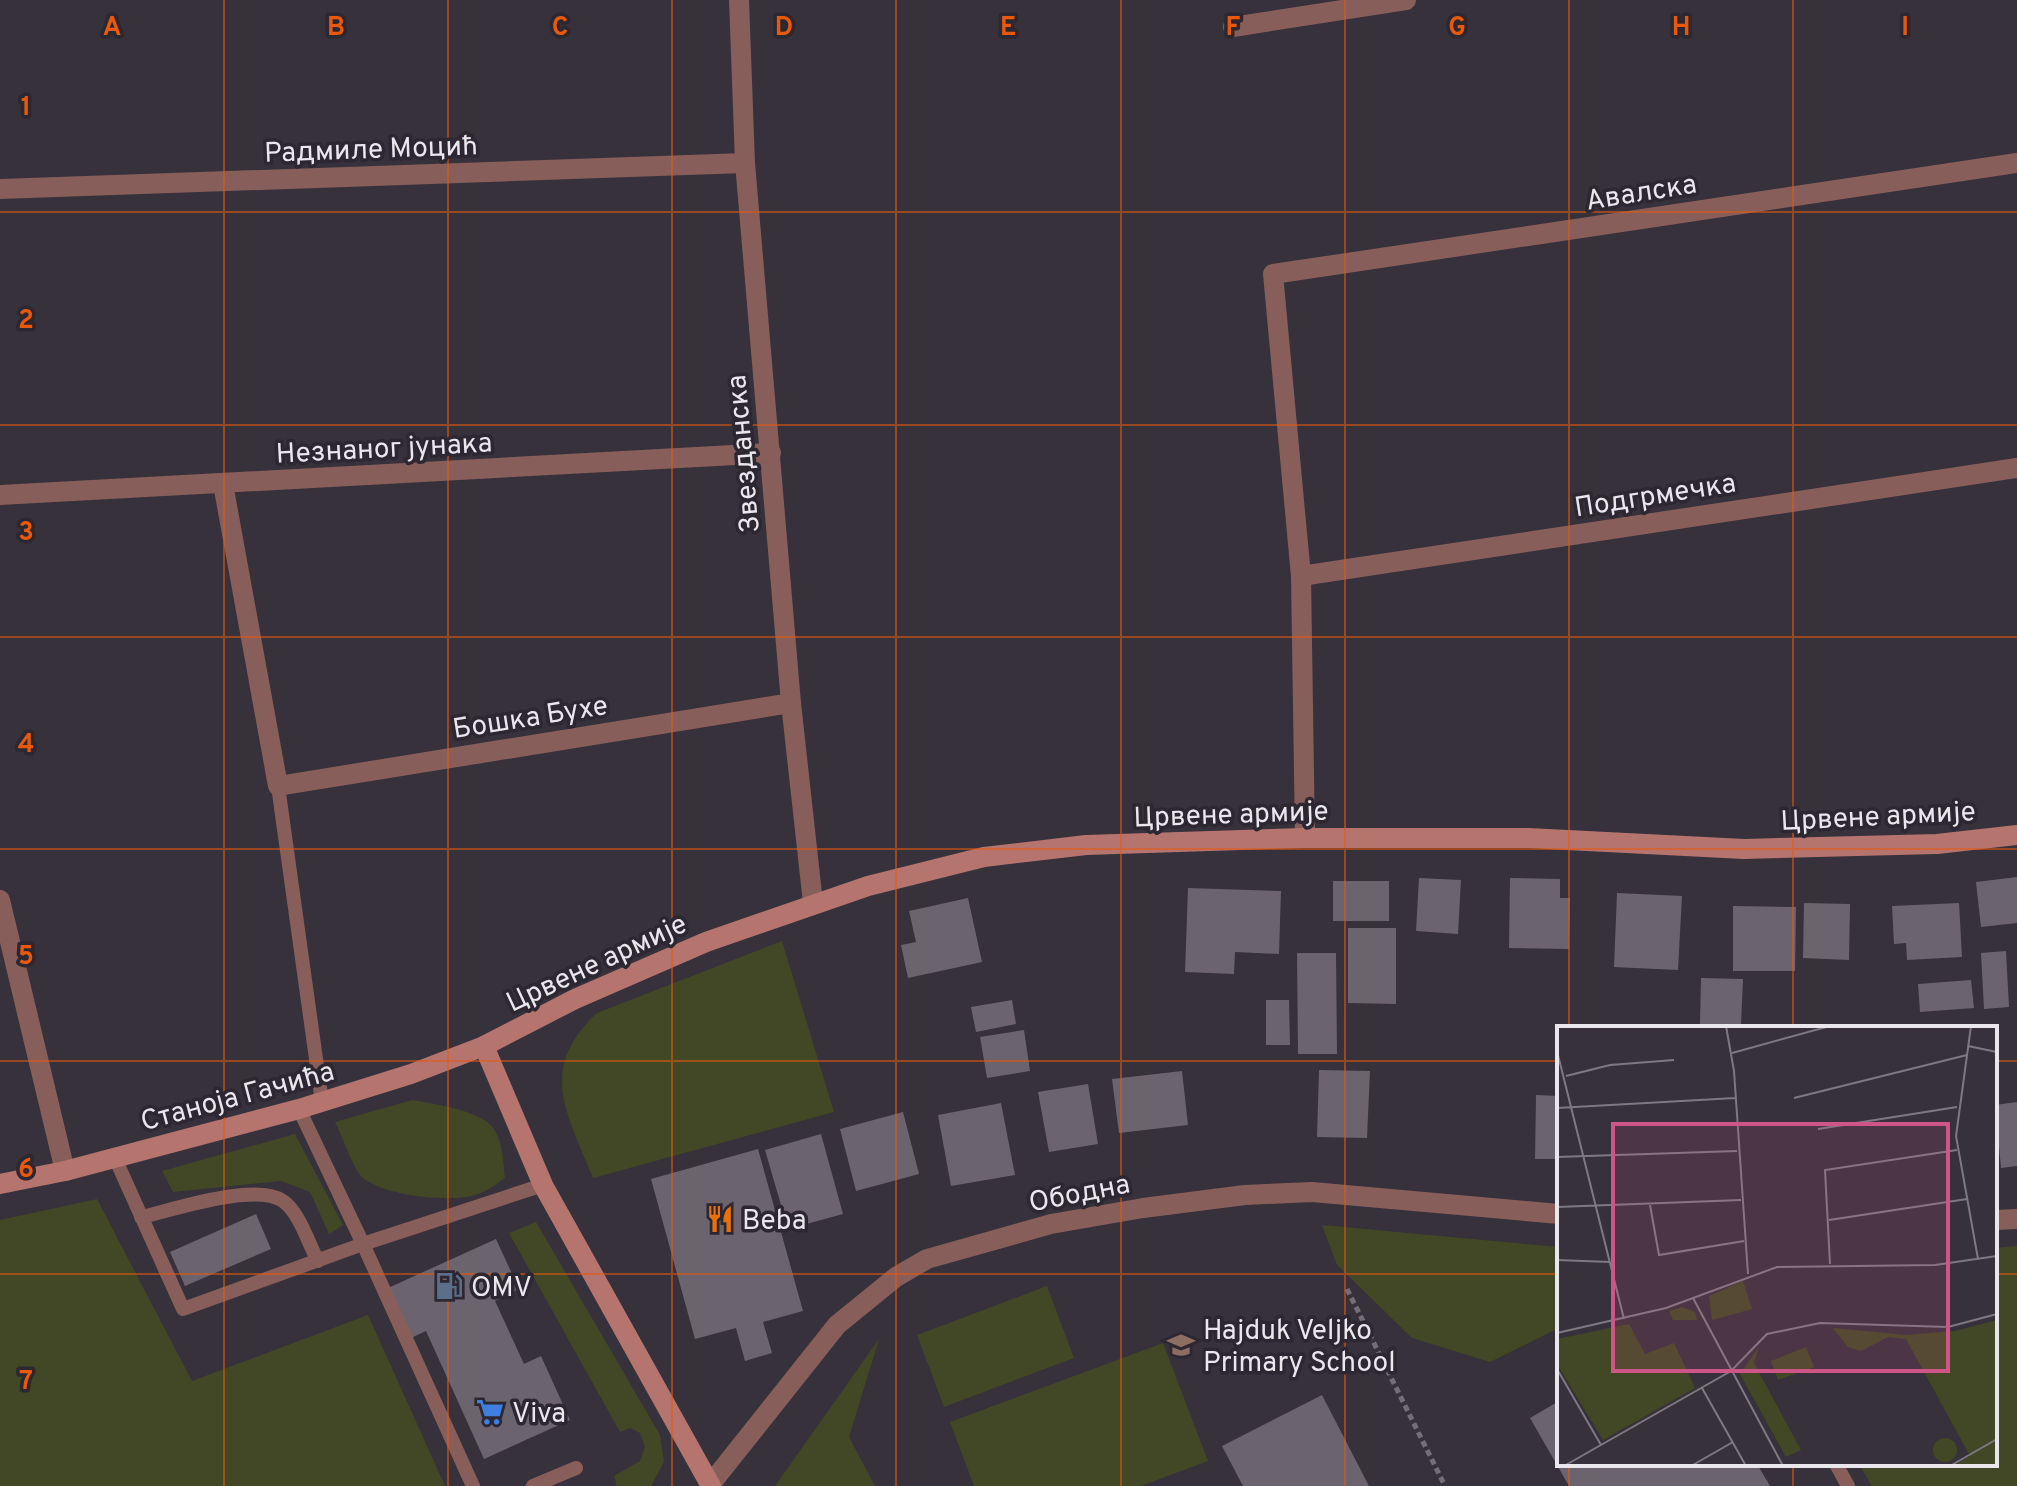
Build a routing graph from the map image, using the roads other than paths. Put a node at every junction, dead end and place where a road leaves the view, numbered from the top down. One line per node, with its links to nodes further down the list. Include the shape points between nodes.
1 (739, 0): 4 (street, Звезданска)
2 (1406, 0): 3 (street)
3 (1233, 27)
4 (745, 163): 6 (street, Радмиле Моцић); 7 (street, Звезданска)
5 (2017, 163): 11 (street, Авалска, via 1273,274)
6 (0, 189)
7 (771, 453): 9 (street, Незнаног јунака); 12 (street, Звезданска)
8 (2017, 468): 11 (street, Подгрмечка)
9 (223, 484): 10 (street, Незнаног јунака); 13 (street)
10 (0, 495)
11 (1301, 576): 15 (street)
12 (791, 703): 13 (street, Бошка Бухе); 17 (street, Звезданска)
13 (278, 786): 19 (lane)
14 (2017, 835): 15 (main road, Црвене армије, via 1937,844 1744,849 1528,838)
15 (1305, 838): 17 (main road, Црвене армије, via 1044,849 925,870)
16 (0, 900): 22 (street)
17 (813, 903): 18 (main road, Црвене армије, via 691,948)
18 (484, 1046): 19 (main road, Станоја Гачића); 24 (main road)
19 (322, 1102): 20 (main road, Станоја Гачића)
20 (299, 1109): 21 (main road, Станоја Гачића); 29 (lane)
21 (115, 1158): 22 (main road, Станоја Гачића); 26 (lane)
22 (65, 1171): 23 (main road, Станоја Гачића)
23 (0, 1184)
24 (543, 1185): 29 (lane); 35 (main road)
25 (1557, 1214): 35 (street, Ободна, via 1312,1192 1245,1195 1051,1224 927,1259 837,1325)
26 (141, 1217): 30 (lane, via 237,1196 281,1199); 30 (lane, via 183,1309)
27 (2017, 1219): 28 (street)
28 (1997, 1220)
29 (363, 1244): 30 (lane); 33 (lane)
30 (318, 1261)
31 (1837, 1466): 36 (lane)
32 (576, 1468): 34 (lane)
33 (473, 1486)
34 (533, 1486)
35 (710, 1486)
36 (1848, 1486)

